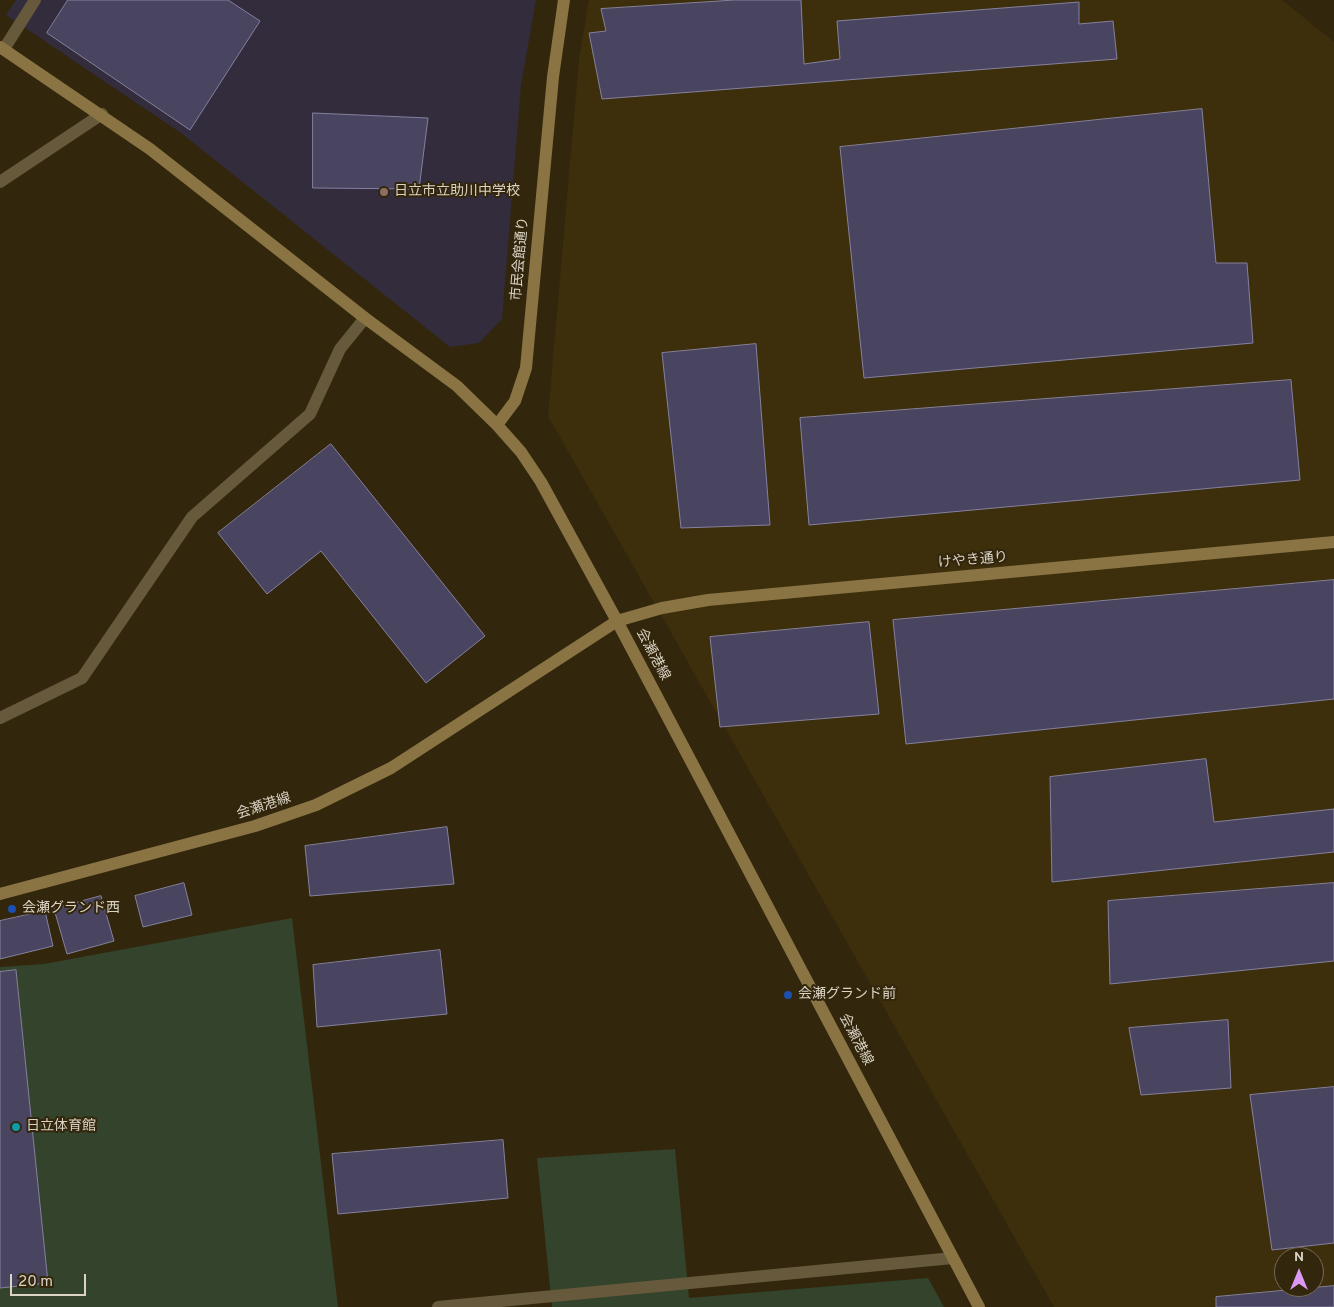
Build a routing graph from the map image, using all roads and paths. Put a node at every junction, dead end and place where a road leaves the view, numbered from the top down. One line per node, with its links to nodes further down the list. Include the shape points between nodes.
1 (35, 0): 3 (street)
2 (564, 0): 7 (street, 市民会館通り, via 553,77 526,368 515,401)
3 (2, 48): 4 (street)
4 (102, 114): 5 (street); 6 (street)
5 (0, 182)
6 (365, 318): 7 (street, via 457,386); 10 (street, via 340,349 310,414 192,518 82,678)
7 (497, 425): 9 (street, via 541,482)
8 (1334, 542): 9 (street, けやき通り, via 708,600 662,608)
9 (617, 621): 11 (street, 会瀬港線, via 391,768 316,806 255,826); 12 (street, 会瀬港線)
10 (0, 718)
11 (0, 894)
12 (953, 1258): 13 (street); 14 (street, 会瀬港線)
13 (438, 1307)
14 (979, 1307)

